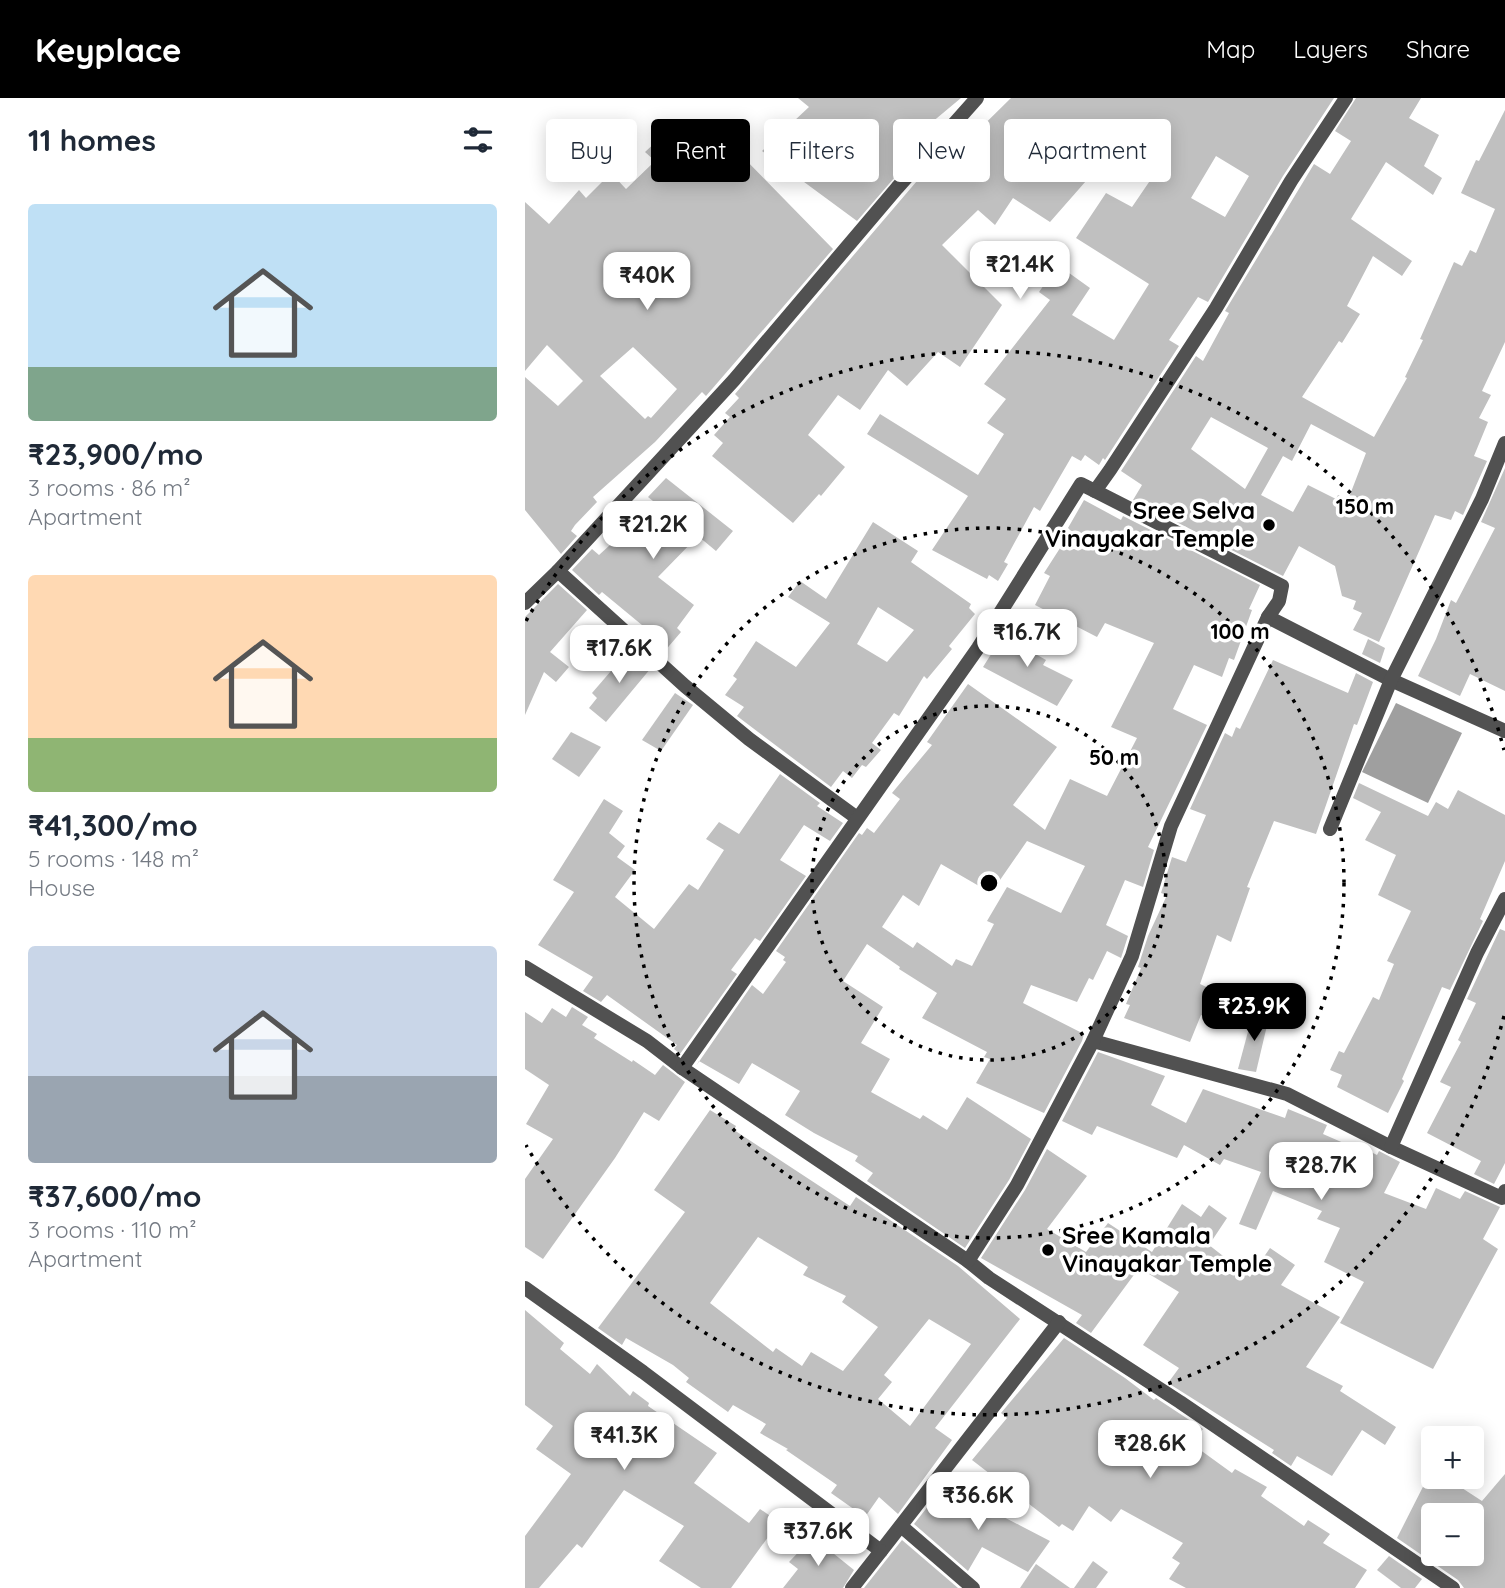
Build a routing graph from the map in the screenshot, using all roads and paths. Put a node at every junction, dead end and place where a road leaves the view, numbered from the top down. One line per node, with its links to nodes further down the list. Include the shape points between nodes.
1 (977, 98): 5 (street, via 733,380)
2 (1346, 98): 4 (street)
3 (1505, 443): 8 (street, via 1482,499)
4 (1095, 491): 7 (street, via 1282,586); 10 (street, via 1081,484 978,648)
5 (558, 571): 6 (street); 10 (street, via 748,740)
6 (525, 603)
7 (1268, 617): 8 (street); 14 (street, via 1171,825 1132,956)
8 (1391, 680): 9 (street); 11 (street)
9 (1505, 731)
10 (857, 818): 15 (street)
11 (1330, 829)
12 (1505, 899): 16 (street)
13 (525, 967): 15 (street, via 647,1041)
14 (1093, 1041): 16 (street, via 1287,1094); 18 (street, via 1017,1185)
15 (682, 1068): 18 (street)
16 (1391, 1147): 17 (street, via 1502,1198)
17 (1505, 1191)
18 (968, 1261): 20 (street)
19 (525, 1288): 22 (street)
20 (1059, 1322): 21 (street); 25 (street)
21 (901, 1526): 22 (street); 24 (street)
22 (881, 1551): 23 (street)
23 (852, 1588)
24 (973, 1588)
25 (1453, 1588)

